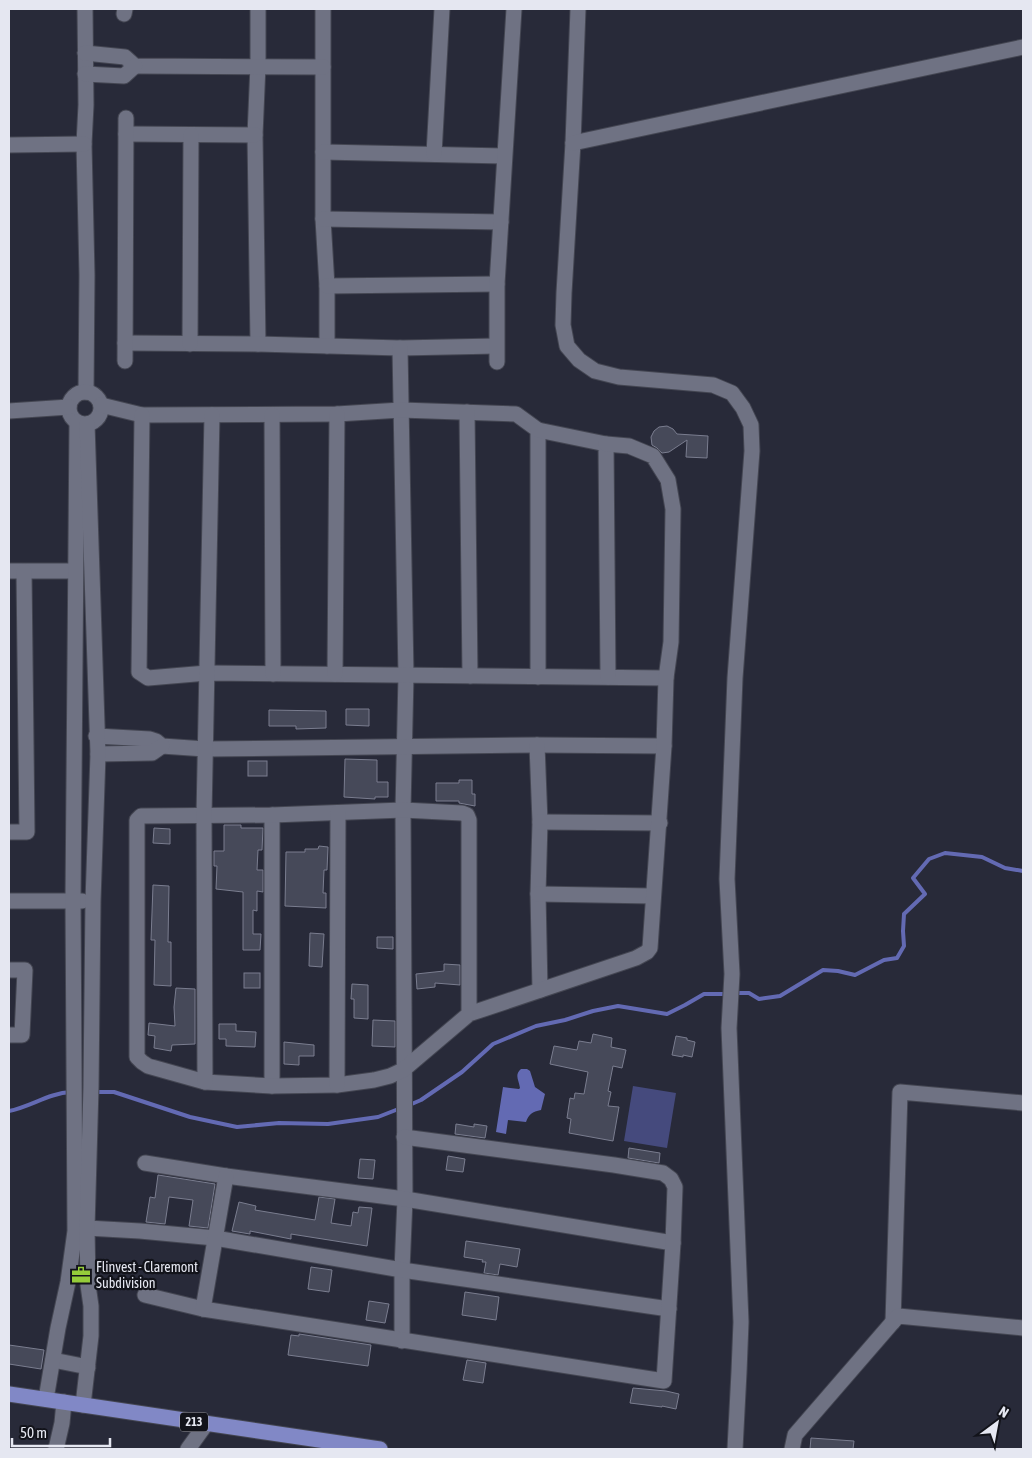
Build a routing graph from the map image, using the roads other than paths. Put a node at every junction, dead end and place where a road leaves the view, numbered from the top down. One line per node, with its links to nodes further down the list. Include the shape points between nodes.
1 (85, 9): 8 (street)
2 (258, 9): 10 (street)
3 (323, 9): 11 (street)
4 (442, 9): 21 (street)
5 (514, 9): 22 (street)
6 (578, 9): 17 (street)
7 (1023, 47): 17 (street)
8 (85, 54): 9 (street, via 125,57); 12 (street)
9 (135, 66): 10 (street); 12 (street, via 124,76)
10 (258, 66): 11 (street); 16 (street)
11 (323, 67): 20 (street)
12 (85, 74): 18 (street)
13 (126, 118): 14 (street)
14 (126, 134): 15 (street); 27 (street)
15 (192, 135): 16 (street); 28 (street)
16 (255, 136): 29 (street)
17 (573, 143): 113 (street, via 564,293 567,346 594,371 619,377 714,385 732,394 750,425 752,451 735,678 727,879 732,974 729,1028 741,1322)
18 (84, 144): 19 (street); 35 (street)
19 (9, 145)
20 (323, 152): 21 (street); 23 (street)
21 (434, 154): 22 (street)
22 (504, 156): 24 (street)
23 (323, 219): 24 (street); 26 (street)
24 (501, 222): 25 (street)
25 (497, 284): 26 (street); 31 (street)
26 (327, 286): 30 (street)
27 (125, 343): 28 (street); 33 (street)
28 (190, 344): 29 (street)
29 (258, 344): 30 (street)
30 (327, 346): 32 (street)
31 (496, 346): 32 (street); 34 (street)
32 (400, 348): 38 (street)
33 (125, 361)
34 (497, 362)
35 (86, 392): 36 (street, via 96,396); 37 (street, via 76,395)
36 (101, 405): 43 (street); 45 (street, via 97,420)
37 (69, 407): 39 (street); 45 (street, via 70,413)
38 (401, 410): 40 (street); 42 (street); 54 (street)
39 (9, 411)
40 (467, 412): 46 (street, via 516,414); 55 (street)
41 (272, 414): 42 (street); 44 (street); 52 (street)
42 (337, 414): 53 (street)
43 (142, 415): 44 (street); 51 (street, via 140,672 148,678)
44 (212, 415): 51 (street)
45 (82, 423): 48 (street); 59 (street)
46 (538, 430): 47 (street); 56 (street)
47 (606, 444): 57 (street); 58 (street, via 629,446 653,456 668,480 674,509 671,642)
48 (76, 571): 50 (street); 76 (street)
49 (9, 572): 50 (street)
50 (24, 572): 72 (street, via 27,832)
51 (207, 673): 52 (street); 64 (street)
52 (273, 674): 53 (street)
53 (335, 674): 54 (street)
54 (406, 675): 55 (street); 63 (street)
55 (470, 676): 56 (street)
56 (538, 677): 57 (street)
57 (608, 677): 58 (street)
58 (666, 678): 62 (street)
59 (96, 736): 61 (street, via 150,739); 65 (street)
60 (537, 745): 62 (street); 63 (street); 70 (street)
61 (162, 746): 64 (street); 65 (street, via 152,753)
62 (664, 746): 71 (street)
63 (404, 747): 64 (street); 66 (street)
64 (205, 749): 68 (street)
65 (98, 754): 77 (street)
66 (403, 810): 67 (street); 80 (street, via 468,815); 84 (street)
67 (338, 813): 69 (street); 86 (street)
68 (204, 816): 69 (street); 85 (street); 85 (street, via 141,816 137,820 137,1057 148,1066)
69 (272, 816): 87 (street)
70 (540, 822): 71 (street); 73 (street)
71 (660, 823): 74 (street)
72 (9, 832)
73 (538, 894): 74 (street); 79 (street)
74 (653, 896): 79 (street, via 650,948 647,952)
75 (9, 901): 76 (street)
76 (73, 901): 77 (street); 82 (street)
77 (93, 901): 83 (street)
78 (9, 970): 81 (street, via 24,970 22,1036)
79 (540, 990): 80 (street)
80 (469, 1014): 84 (street)
81 (9, 1036)
82 (73, 1038): 83 (street); 93 (street)
83 (92, 1040): 93 (street)
84 (403, 1070): 86 (street, via 390,1076); 89 (street)
85 (205, 1082): 87 (street)
86 (337, 1085): 87 (street)
87 (272, 1086)
88 (1023, 1103): 100 (street, via 900,1092)
89 (404, 1130): 92 (street); 95 (street, via 663,1173 675,1187)
90 (145, 1163): 91 (street)
91 (226, 1176): 92 (street); 94 (street)
92 (405, 1199): 95 (street); 96 (street)
93 (81, 1229): 94 (street); 103 (street); 104 (street, via 90,1306)
94 (215, 1238): 96 (street); 98 (street)
95 (673, 1243): 99 (street)
96 (402, 1270): 99 (street); 102 (street)
97 (145, 1295): 98 (street)
98 (204, 1309): 102 (street)
99 (668, 1309): 102 (street, via 664,1381)
100 (893, 1322): 101 (street, via 898,1316); 114 (street, via 795,1435)
101 (1023, 1328)
102 (402, 1341)
103 (53, 1360): 104 (street); 106 (street)
104 (88, 1367): 108 (street)
105 (9, 1394): 106 (main road, 213)
106 (46, 1399): 107 (main road, 213)
107 (64, 1402): 108 (main road, 213); 110 (street)
108 (83, 1405): 109 (main road, 213)
109 (206, 1424): 111 (street); 112 (main road, 213)
110 (56, 1449)
111 (188, 1449)
112 (380, 1449)
113 (735, 1449)
114 (792, 1449)

